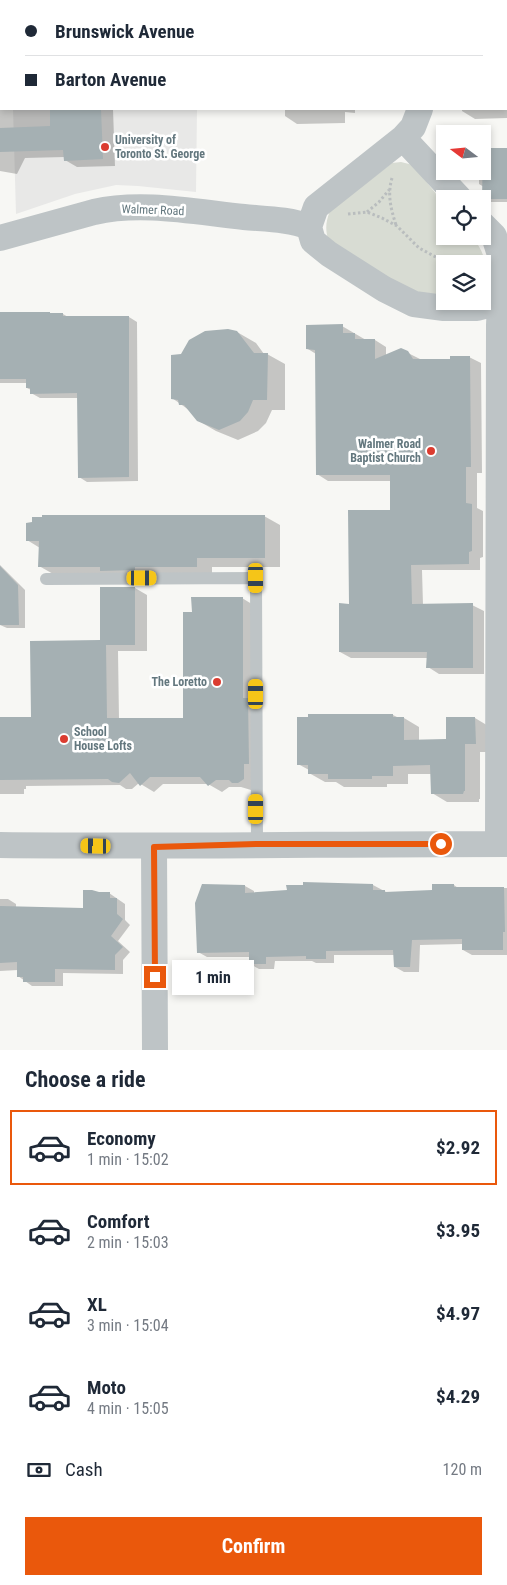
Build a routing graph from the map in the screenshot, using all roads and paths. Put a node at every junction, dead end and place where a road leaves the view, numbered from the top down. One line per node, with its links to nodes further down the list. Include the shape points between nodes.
1 (420, 110): 2 (street, via 413,127)
2 (403, 138): 5 (street); 9 (street, via 316,207)
3 (393, 174): 4 (path)
4 (389, 189): 6 (path); 8 (path)
5 (452, 190)
6 (367, 212): 7 (path); 8 (path)
7 (347, 214)
8 (396, 226): 12 (path, via 419,248)
9 (309, 227): 11 (street, Walmer Road, via 293,222 177,210 114,208); 13 (street, via 313,242 329,254 414,304 468,308)
10 (491, 233): 13 (street, via 502,261)
11 (0, 238)
12 (436, 257)
13 (503, 300): 15 (street)
14 (46, 579): 16 (lane, via 256,578)
15 (503, 618): 17 (street)
16 (257, 844): 17 (street); 19 (street)
17 (503, 844)
18 (0, 845): 19 (street)
19 (154, 847): 20 (street)
20 (155, 1050)

